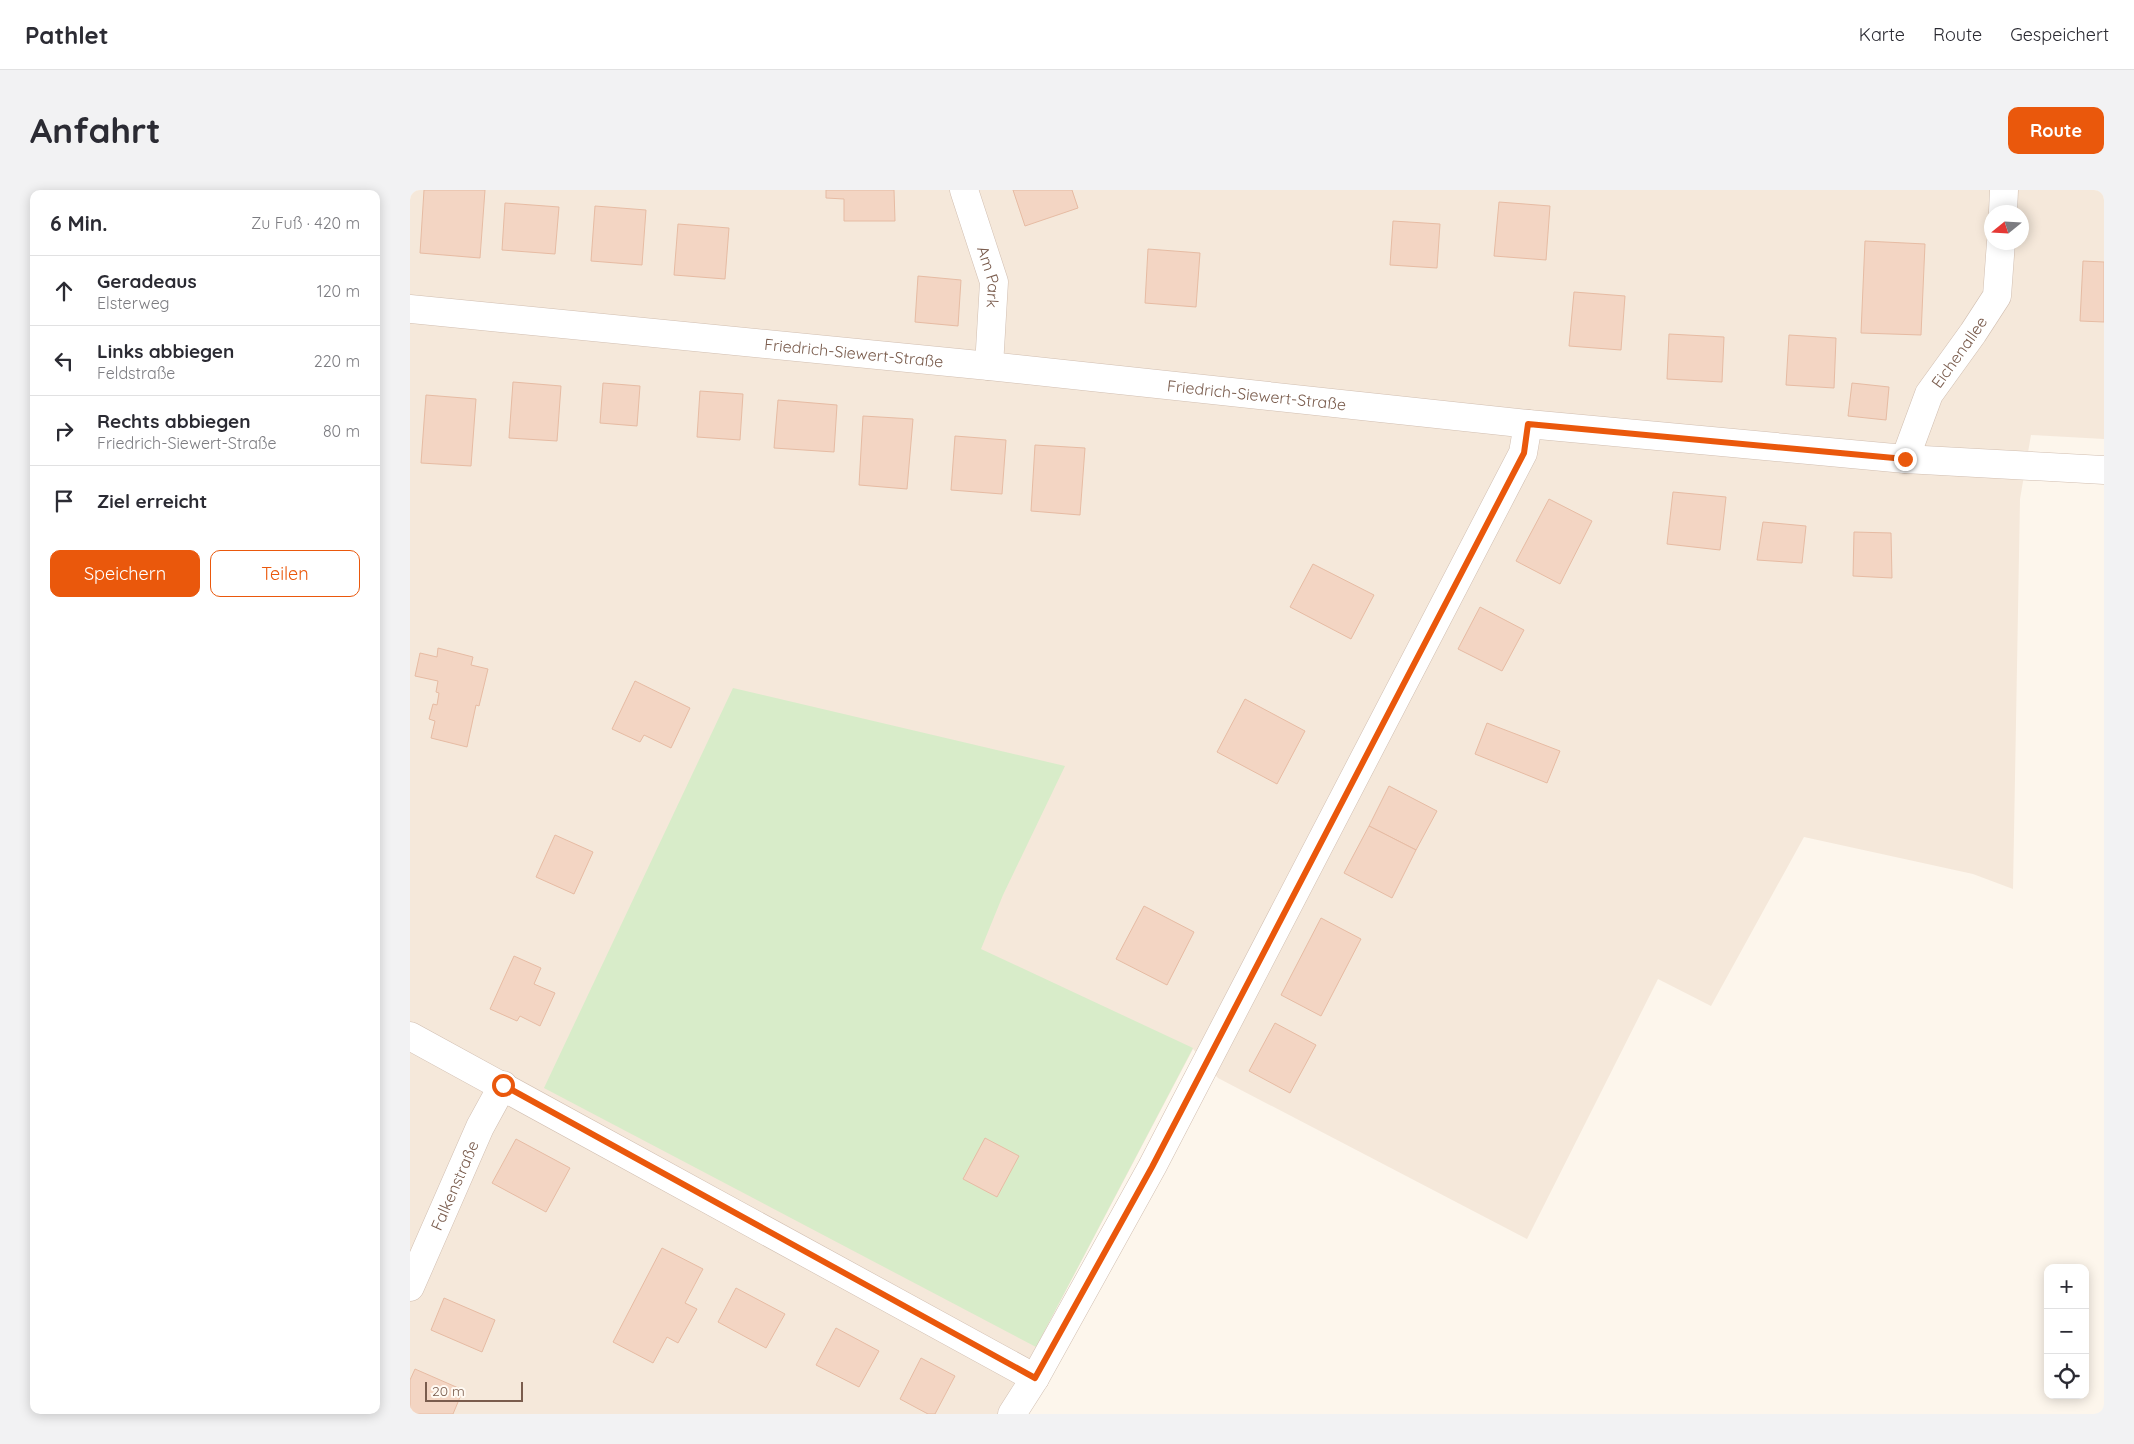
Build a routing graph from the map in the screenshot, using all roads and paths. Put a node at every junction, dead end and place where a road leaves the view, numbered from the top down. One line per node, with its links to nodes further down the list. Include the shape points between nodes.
1 (964, 190): 6 (street, Am Park, via 994,282)
2 (2004, 190): 3 (street)
3 (2003, 205)
4 (2001, 250): 8 (street, Eichenallee, via 1998,296 1929,394)
5 (410, 309): 6 (street, Friedrich-Siewert-Straße)
6 (988, 366): 7 (street, Friedrich-Siewert-Straße)
7 (1528, 424): 8 (street, Friedrich-Siewert-Straße); 13 (street, via 1524,453 1152,1167)
8 (1905, 459): 9 (street, Friedrich-Siewert-Straße)
9 (2104, 470)
10 (410, 1036): 11 (street)
11 (503, 1085): 12 (street, Falkenstraße, via 480,1127); 13 (street)
12 (410, 1287)
13 (1035, 1378): 14 (street)
14 (1012, 1414)

